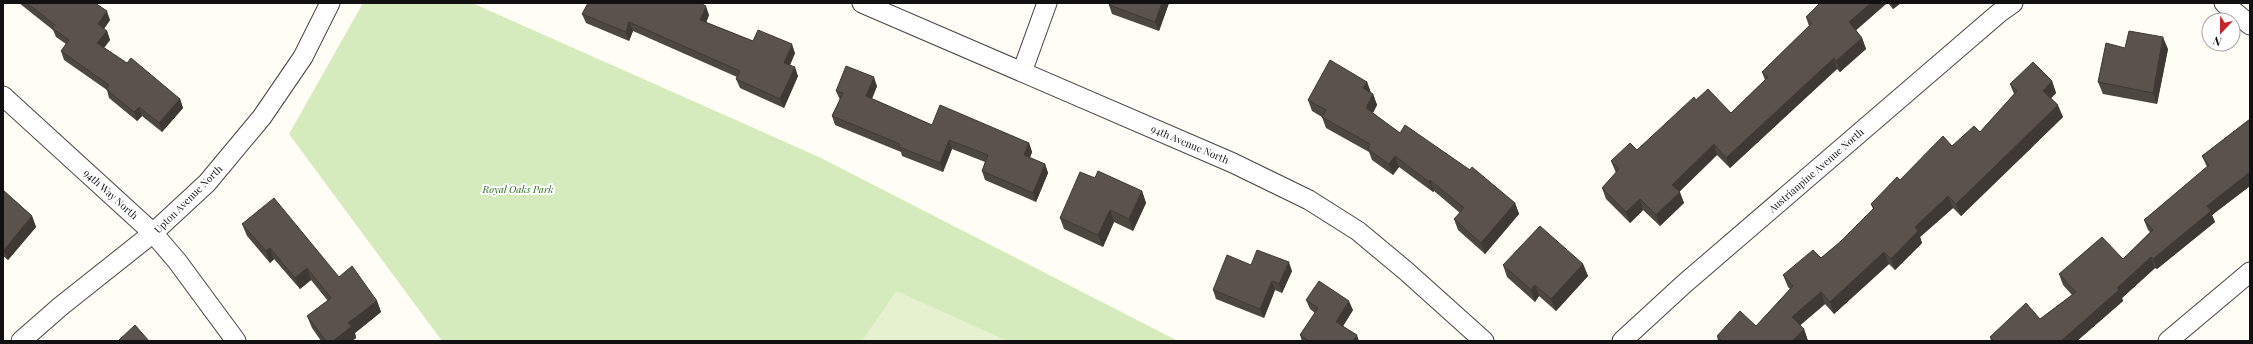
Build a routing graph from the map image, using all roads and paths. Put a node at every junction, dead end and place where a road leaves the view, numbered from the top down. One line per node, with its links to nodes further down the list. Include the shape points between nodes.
1 (330, 3): 9 (street, Upton Avenue North, via 303,57 262,117 207,183)
2 (862, 3): 7 (street, 94th Avenue North)
3 (1047, 3): 7 (street)
4 (2013, 3): 14 (street, Austrianpine Avenue North, via 1684,284)
5 (2224, 3): 6 (street)
6 (2250, 25)
7 (1022, 72): 13 (street, 94th Avenue North, via 1233,163 1309,200 1358,231)
8 (3, 96): 9 (street, 94th Way North)
9 (153, 233): 11 (street, Upton Avenue North); 12 (street, 94th Way North)
10 (2250, 272): 15 (street)
11 (21, 341)
12 (236, 341)
13 (1484, 341)
14 (1622, 341)
15 (2168, 341)

